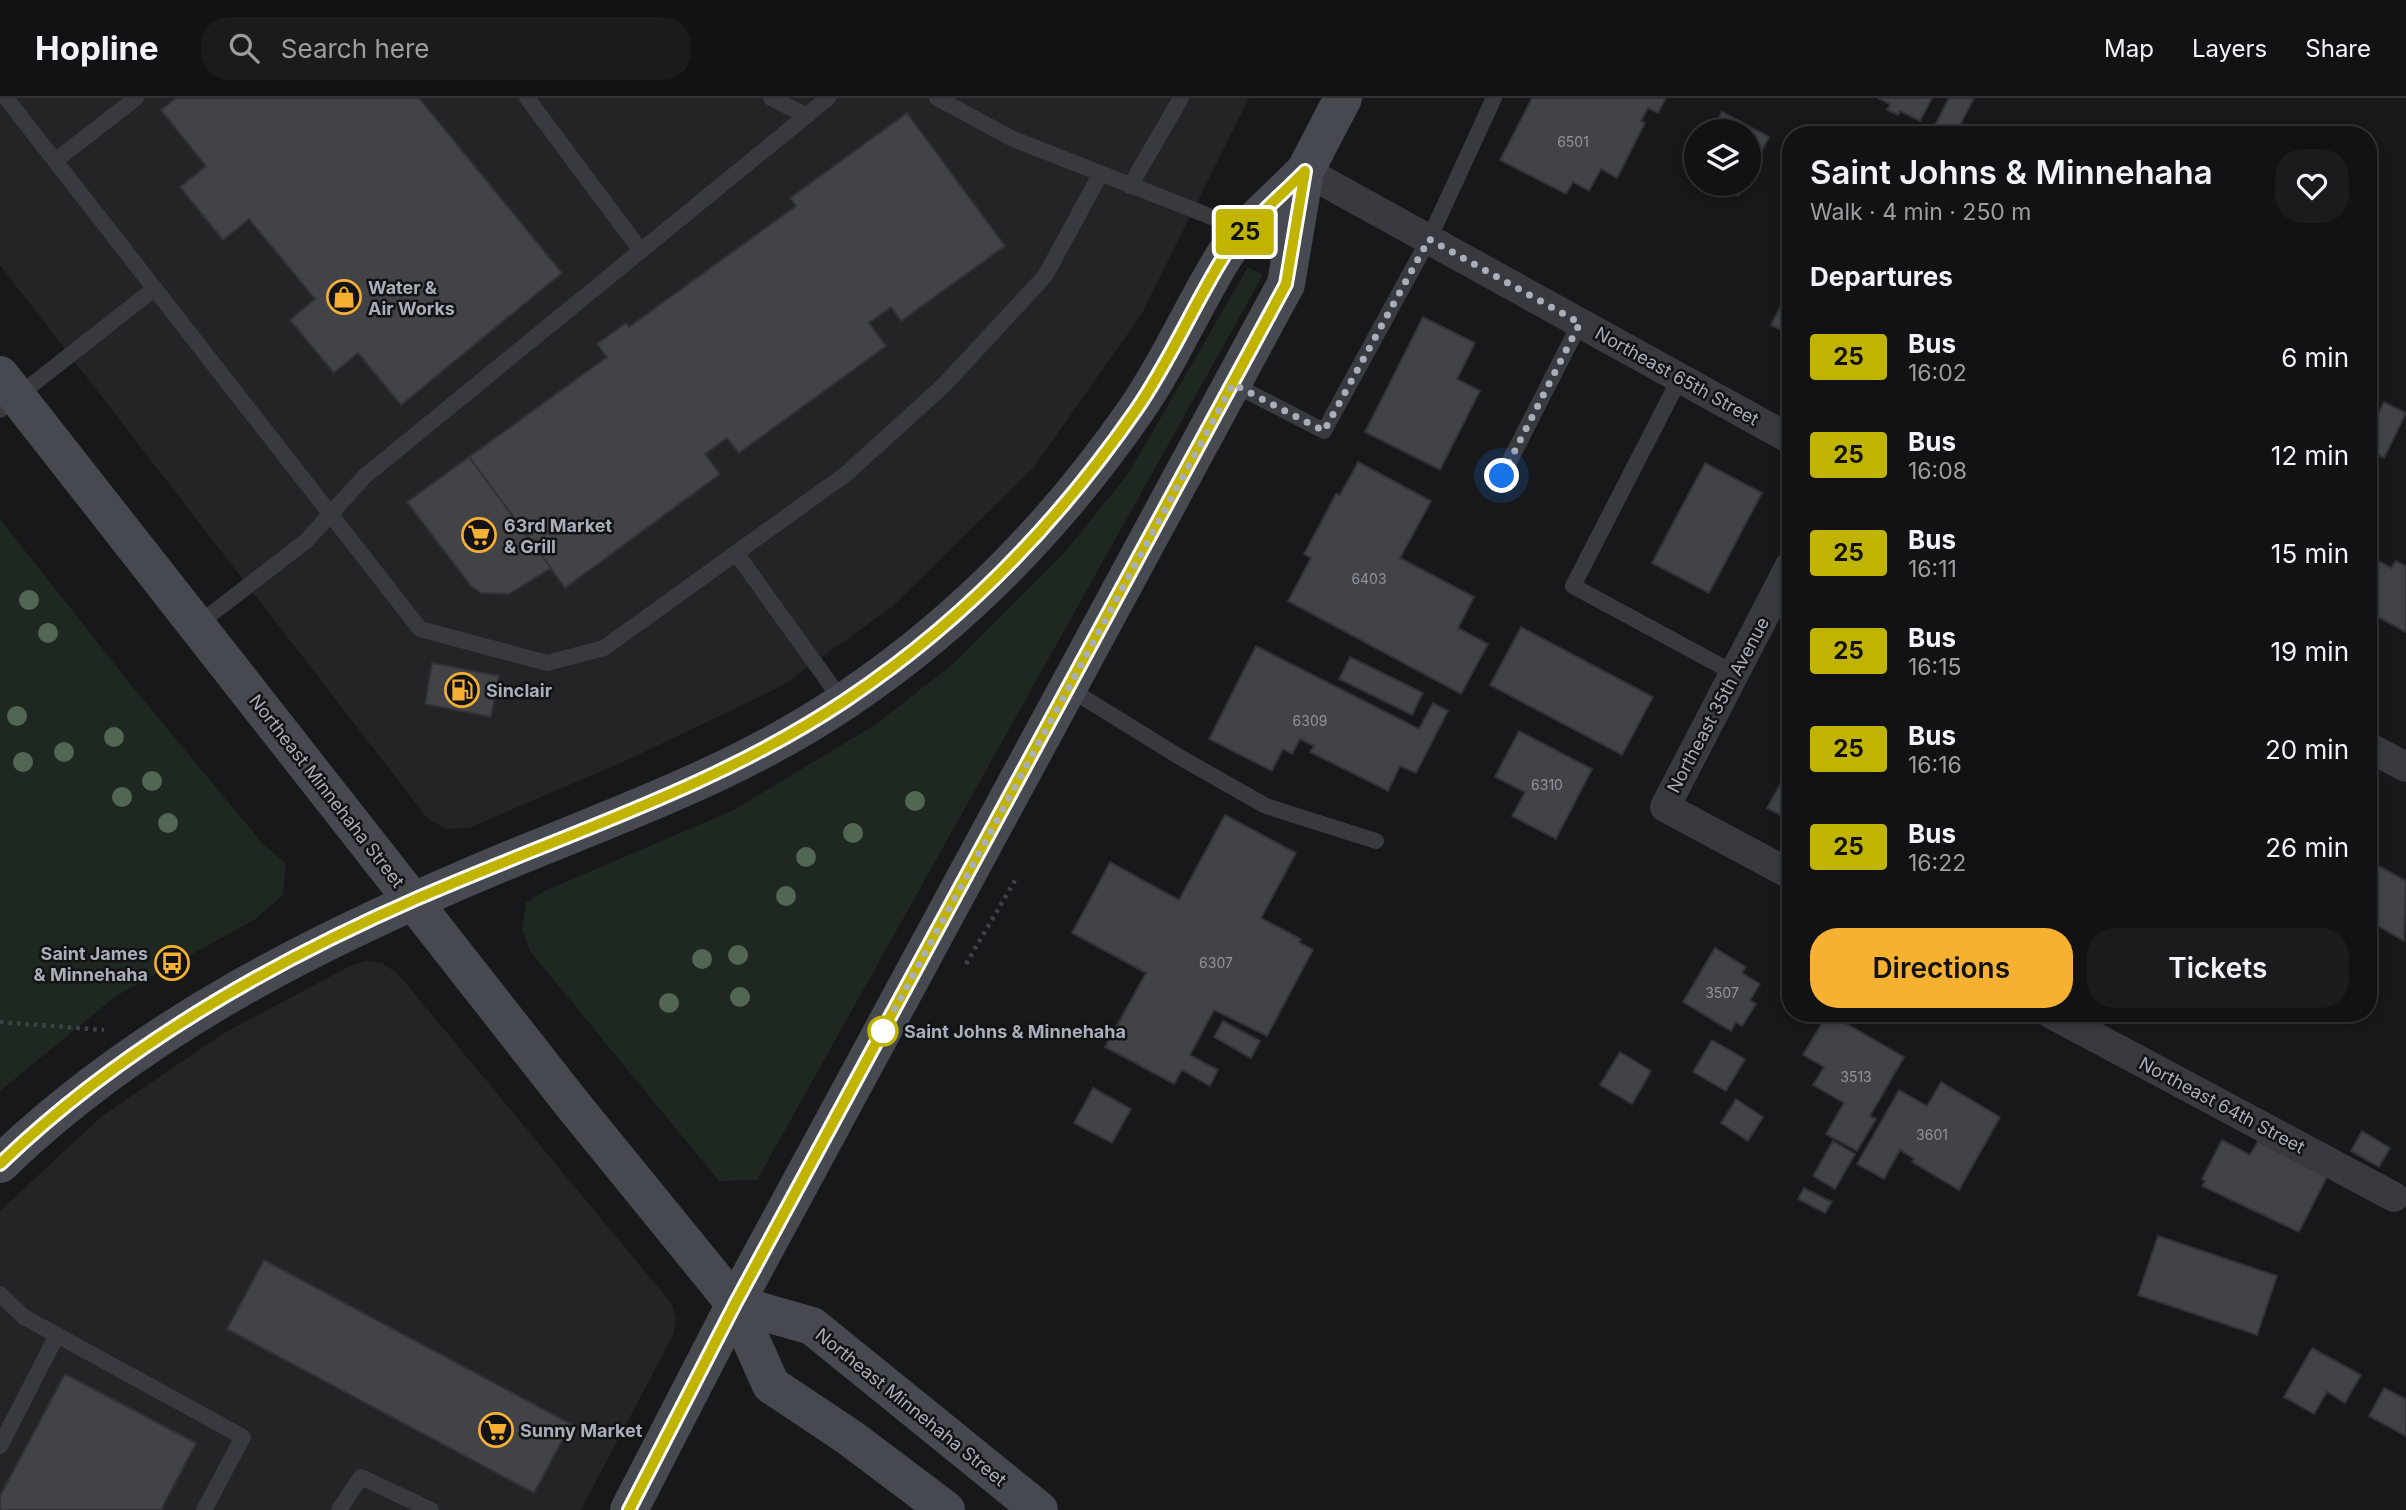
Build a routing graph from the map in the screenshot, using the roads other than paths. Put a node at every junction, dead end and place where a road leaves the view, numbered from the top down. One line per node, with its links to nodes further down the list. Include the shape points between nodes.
1 (5, 98): 11 (lane)
2 (136, 98): 11 (lane)
3 (527, 98): 17 (lane)
4 (771, 98): 10 (lane)
5 (828, 98): 10 (lane)
6 (937, 98): 13 (lane, via 1013,138)
7 (1181, 98): 14 (lane)
8 (1343, 98): 12 (main road)
9 (1494, 98): 16 (lane)
10 (807, 116): 17 (lane)
11 (55, 161): 18 (lane)
12 (1305, 171): 15 (main road); 16 (street, Northeast 65th Street); 21 (main road, via 1286,284)
13 (1100, 175): 14 (lane); 26 (lane, via 1045,276 944,385 846,474)
14 (1130, 187): 15 (lane)
15 (1247, 231): 31 (main road, via 1226,252 1138,407 1051,522 947,622)
16 (1429, 239): 19 (street, Northeast 65th Street); 21 (lane, via 1324,431)
17 (641, 251): 25 (lane, via 365,476)
18 (154, 289): 22 (lane); 25 (lane)
19 (1580, 323): 20 (street, Northeast 65th Street); 24 (lane)
20 (1680, 378): 23 (street, Northeast 65th Street); 29 (lane, via 1573,586)
21 (1233, 384): 30 (main road)
22 (6, 394): 28 (main road, Northeast Minnehaha Street)
23 (1782, 435)
24 (1502, 476)
25 (330, 514): 26 (lane, via 420,629 547,663 604,648); 28 (lane, via 306,541)
26 (736, 553): 31 (lane)
27 (1782, 581): 29 (street, Northeast 35th Avenue)
28 (197, 625): 36 (main road, Northeast Minnehaha Street)
29 (1734, 673): 35 (street, Northeast 35th Avenue, via 1665,807)
30 (1068, 688): 34 (lane, via 1266,806); 41 (main road)
31 (844, 702): 36 (main road, via 718,773)
32 (2377, 752): 33 (street)
33 (2406, 767)
34 (1376, 841)
35 (1782, 870)
36 (413, 900): 38 (main road, via 284,964 156,1038 69,1102); 41 (main road, Northeast Minnehaha Street)
37 (2067, 1022): 39 (street, Northeast 64th Street)
38 (0, 1164)
39 (2394, 1197)
40 (0, 1294): 42 (lane, via 24,1317)
41 (735, 1304): 47 (main road); 48 (main road, Northeast Minnehaha Street, via 771,1385); 49 (main road, Northeast Minnehaha Street, via 811,1326)
42 (57, 1335): 43 (lane); 44 (lane, via 243,1437)
43 (0, 1446)
44 (204, 1510)
45 (339, 1510): 46 (lane, via 360,1477)
46 (431, 1510)
47 (629, 1510)
48 (946, 1510)
49 (1039, 1510)

